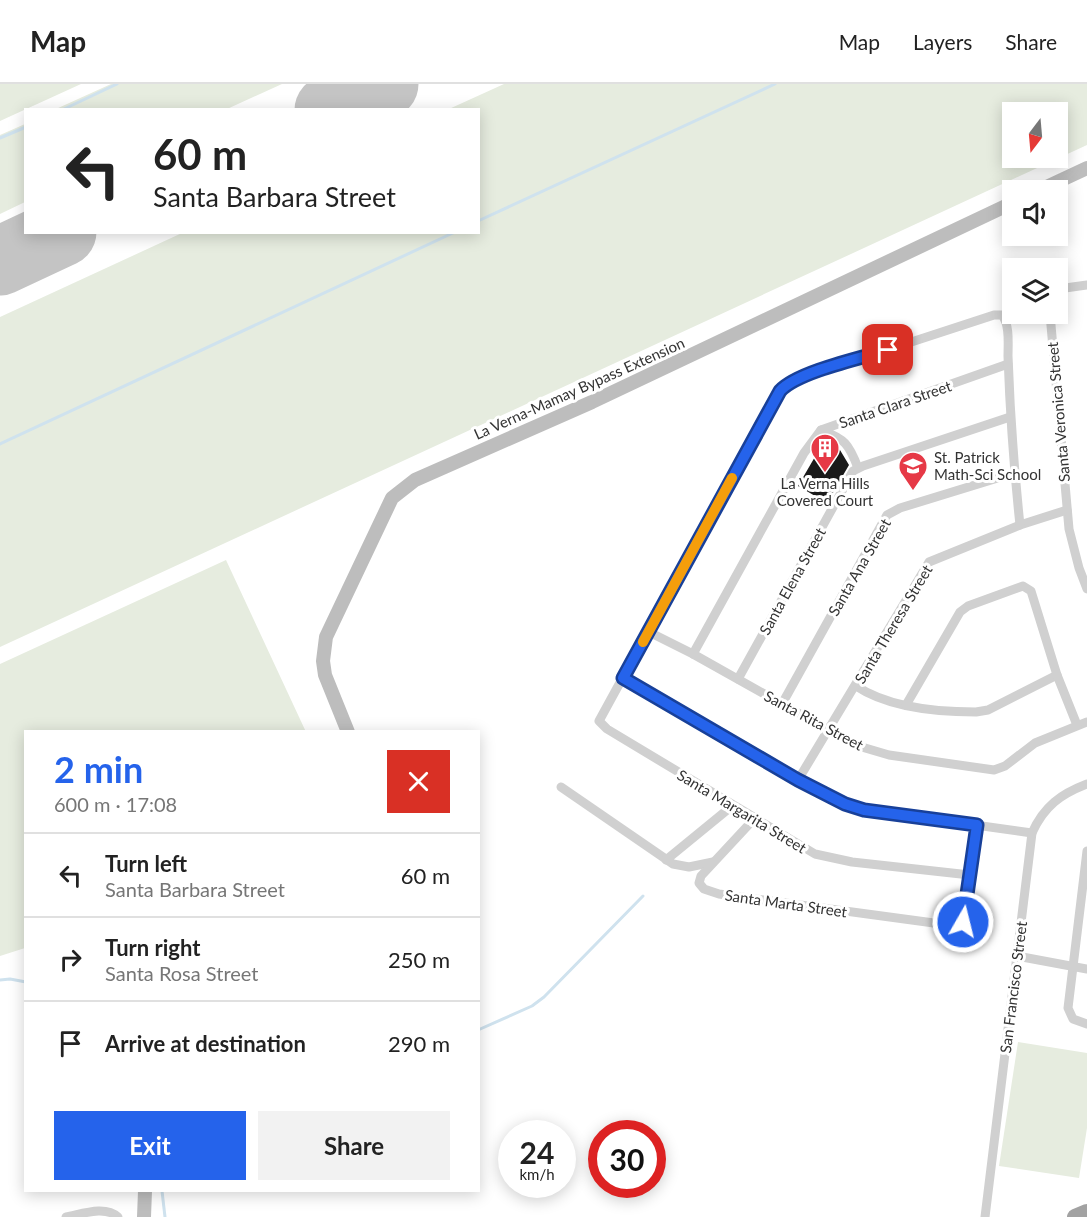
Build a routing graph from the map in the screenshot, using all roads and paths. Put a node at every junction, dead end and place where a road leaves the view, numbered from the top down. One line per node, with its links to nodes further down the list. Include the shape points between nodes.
1 (1087, 168): 2 (main road)
2 (1061, 180)
3 (1002, 208): 26 (main road, La Verna-Mamay Bypass Extension, via 398,491 382,517 327,637 325,675)
4 (1087, 285): 5 (street)
5 (1068, 288)
6 (1051, 324): 12 (street, Santa Veronica Street)
7 (1008, 364): 8 (street); 9 (street, Santa Clara Street); 16 (street, via 1005,320 1002,315 994,315 786,385 768,411)
8 (1010, 417): 10 (street); 11 (street)
9 (821, 430): 10 (street, via 848,445); 17 (street, Santa Clara Street, via 804,453)
10 (858, 468): 20 (street, Santa Elena Street, via 849,476)
11 (1014, 473): 13 (street); 22 (street, Santa Ana Street, via 888,515)
12 (1067, 510): 13 (street, Santa Theresa Street); 14 (street, Santa Veronica Street)
13 (1020, 525): 21 (street, Santa Theresa Street, via 930,562)
14 (1083, 566): 15 (street, Santa Veronica Street)
15 (1087, 589)
16 (649, 632): 17 (street, Santa Rita Street); 19 (street)
17 (693, 654): 20 (street, Santa Rita Street)
18 (1057, 675): 23 (street, via 988,710 967,712); 23 (street, via 1031,591 1020,586 960,612); 25 (street)
19 (623, 678): 28 (street); 31 (street, Santa Margarita Street, via 599,721 602,726)
20 (738, 679): 22 (street, Santa Rita Street)
21 (856, 686): 23 (street, via 878,698); 27 (street, Santa Theresa Street)
22 (782, 705): 27 (street, Santa Rita Street)
23 (906, 705)
24 (1087, 722): 25 (street, Santa Rita Street)
25 (1077, 725): 27 (street, Santa Rita Street, via 1035,742 1005,766 986,771 863,748)
26 (347, 730)
27 (827, 730): 28 (street, Santa Theresa Street)
28 (798, 780): 33 (street, via 864,810)
29 (1087, 784): 34 (street, San Francisco Street, via 1056,799)
30 (561, 787): 36 (street)
31 (732, 806): 32 (street, Santa Margarita Street); 36 (street)
32 (754, 819): 37 (street, Santa Marta Street); 38 (street, Santa Margarita Street, via 815,854)
33 (977, 825): 34 (street); 38 (street)
34 (1032, 833): 39 (street, San Francisco Street)
35 (1087, 850): 40 (street)
36 (666, 860): 37 (street, via 689,867)
37 (713, 862): 38 (street, Santa Marta Street, via 699,883 719,894 956,926 962,925)
38 (970, 875)
39 (1017, 956): 40 (street); 48 (street, San Francisco Street)
40 (1072, 966): 41 (street); 42 (street, via 1068,1008 1073,1019)
41 (1087, 969)
42 (1087, 1024)
43 (145, 1192): 47 (main road)
44 (1087, 1212): 49 (highway)
45 (66, 1217): 46 (street, via 104,1211)
46 (118, 1217)
47 (144, 1217)
48 (985, 1217)
49 (1075, 1217)

